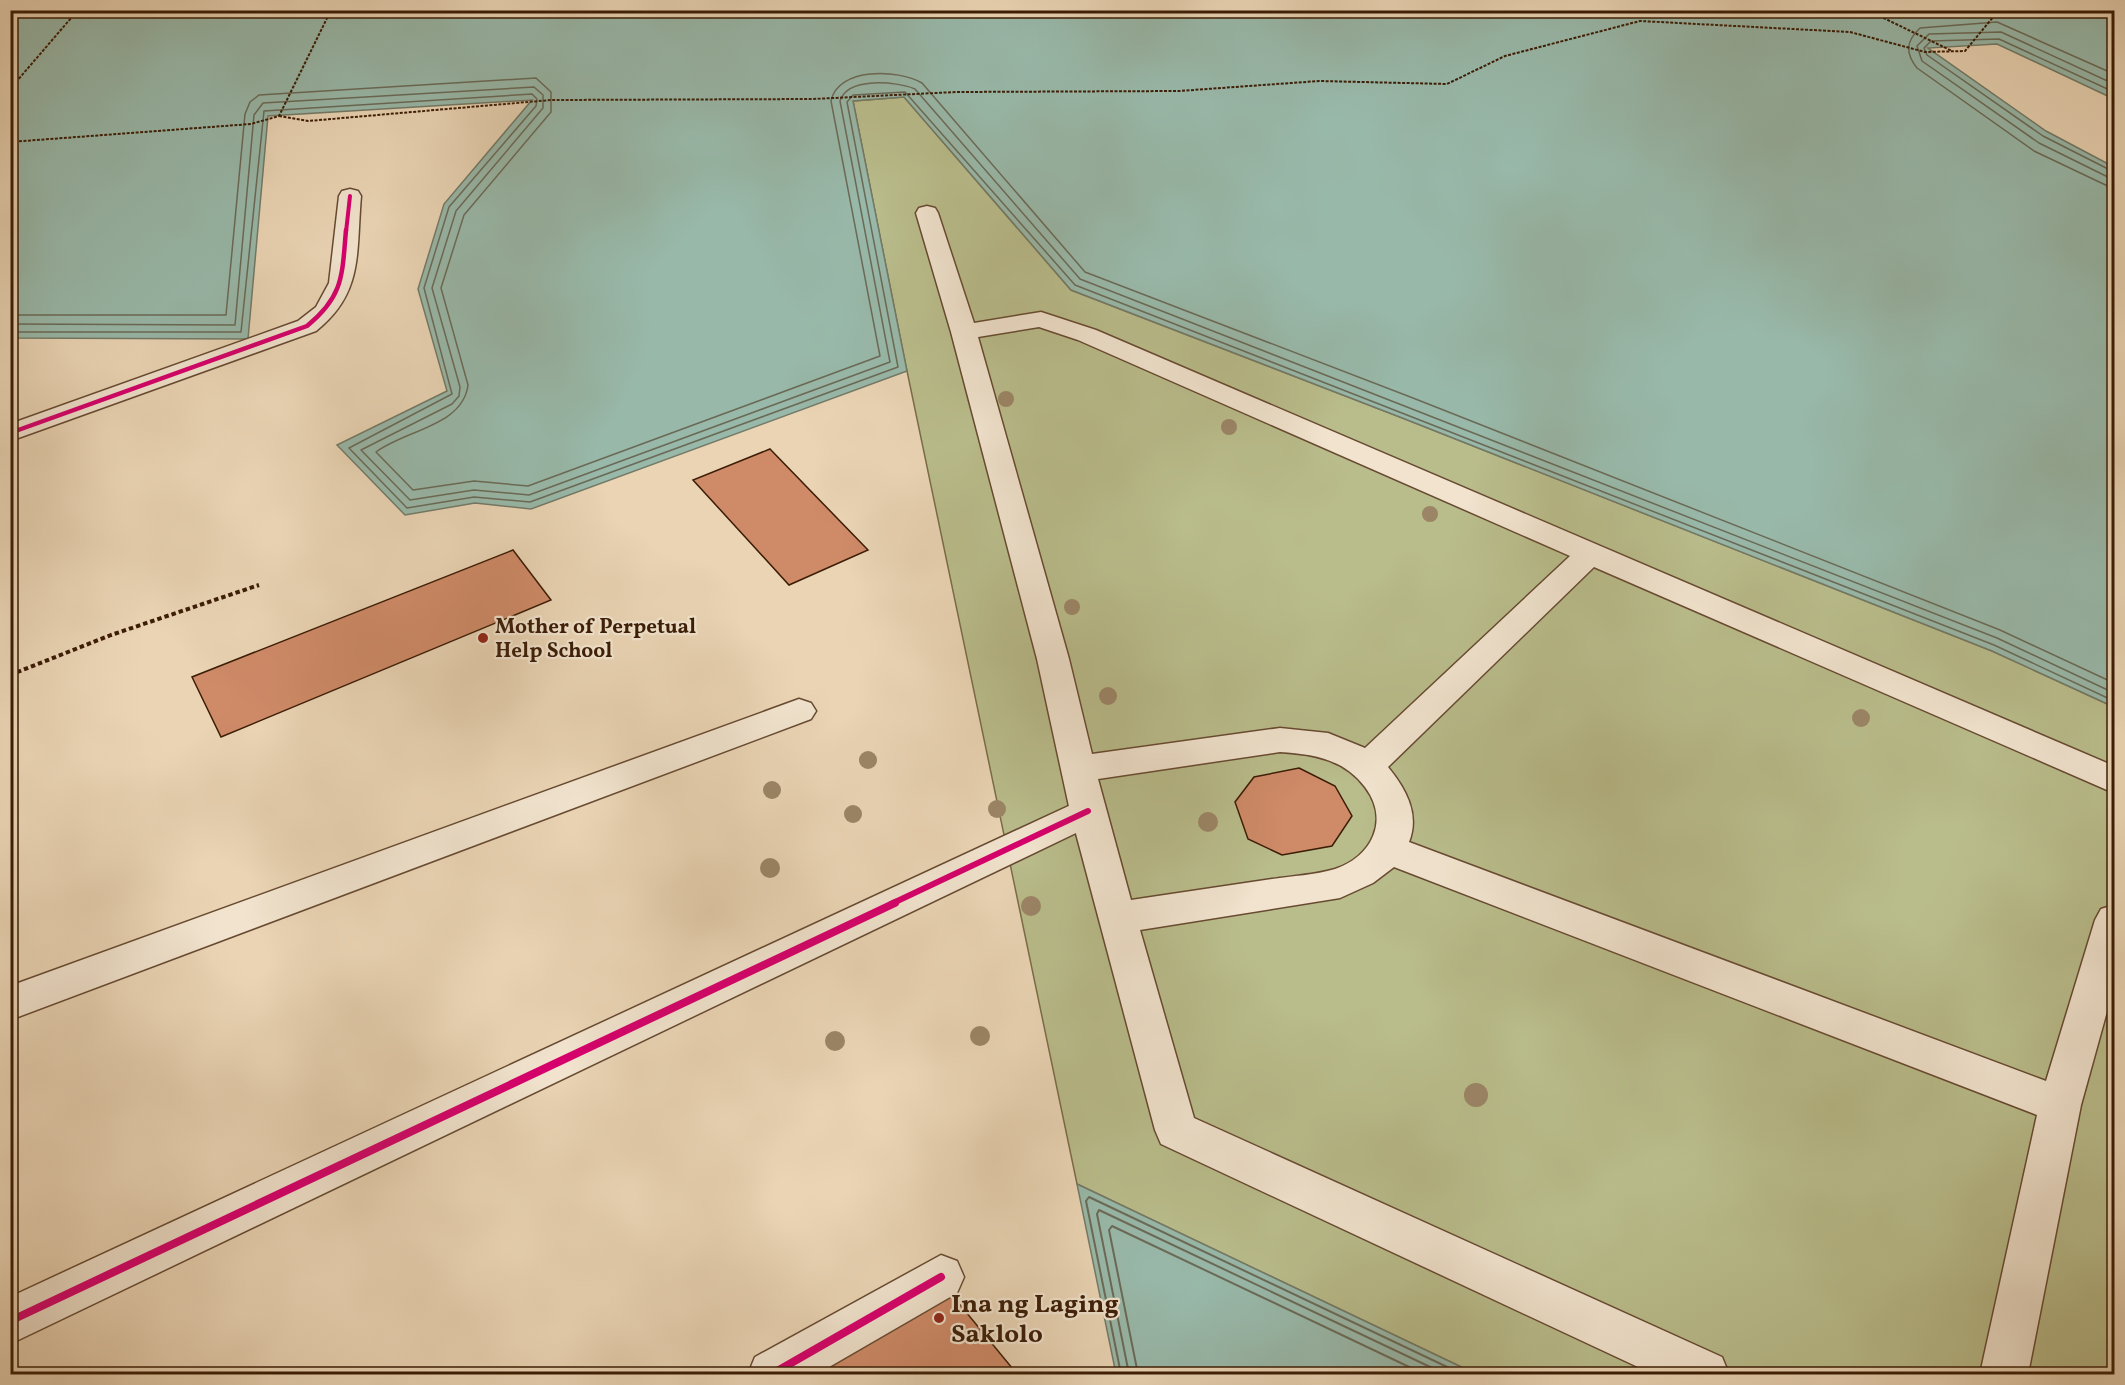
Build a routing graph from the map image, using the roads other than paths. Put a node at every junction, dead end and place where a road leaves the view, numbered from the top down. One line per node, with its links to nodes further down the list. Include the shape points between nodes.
1 (350, 196): 4 (street, via 341,283 326,311 307,326)
2 (927, 213): 3 (street)
3 (964, 332): 5 (street, via 1041,319 1078,332); 8 (street, via 1053,659)
4 (10, 433)
5 (1591, 553): 7 (street); 9 (street)
6 (799, 711): 14 (street)
7 (1366, 767): 8 (street, via 1336,748 1309,741 1280,740); 11 (street, via 1381,780 1393,804 1395,830)
8 (1078, 770): 10 (street)
9 (2115, 780)
10 (1088, 812): 12 (street); 17 (street)
11 (1387, 849): 12 (street, via 1365,872 1340,883); 15 (street)
12 (1117, 918): 19 (street, via 1176,1130)
13 (2115, 920): 15 (street)
14 (10, 1003)
15 (2060, 1105): 20 (street)
16 (941, 1276): 18 (street)
17 (10, 1321)
18 (772, 1374)
19 (1705, 1374)
20 (2004, 1374)

